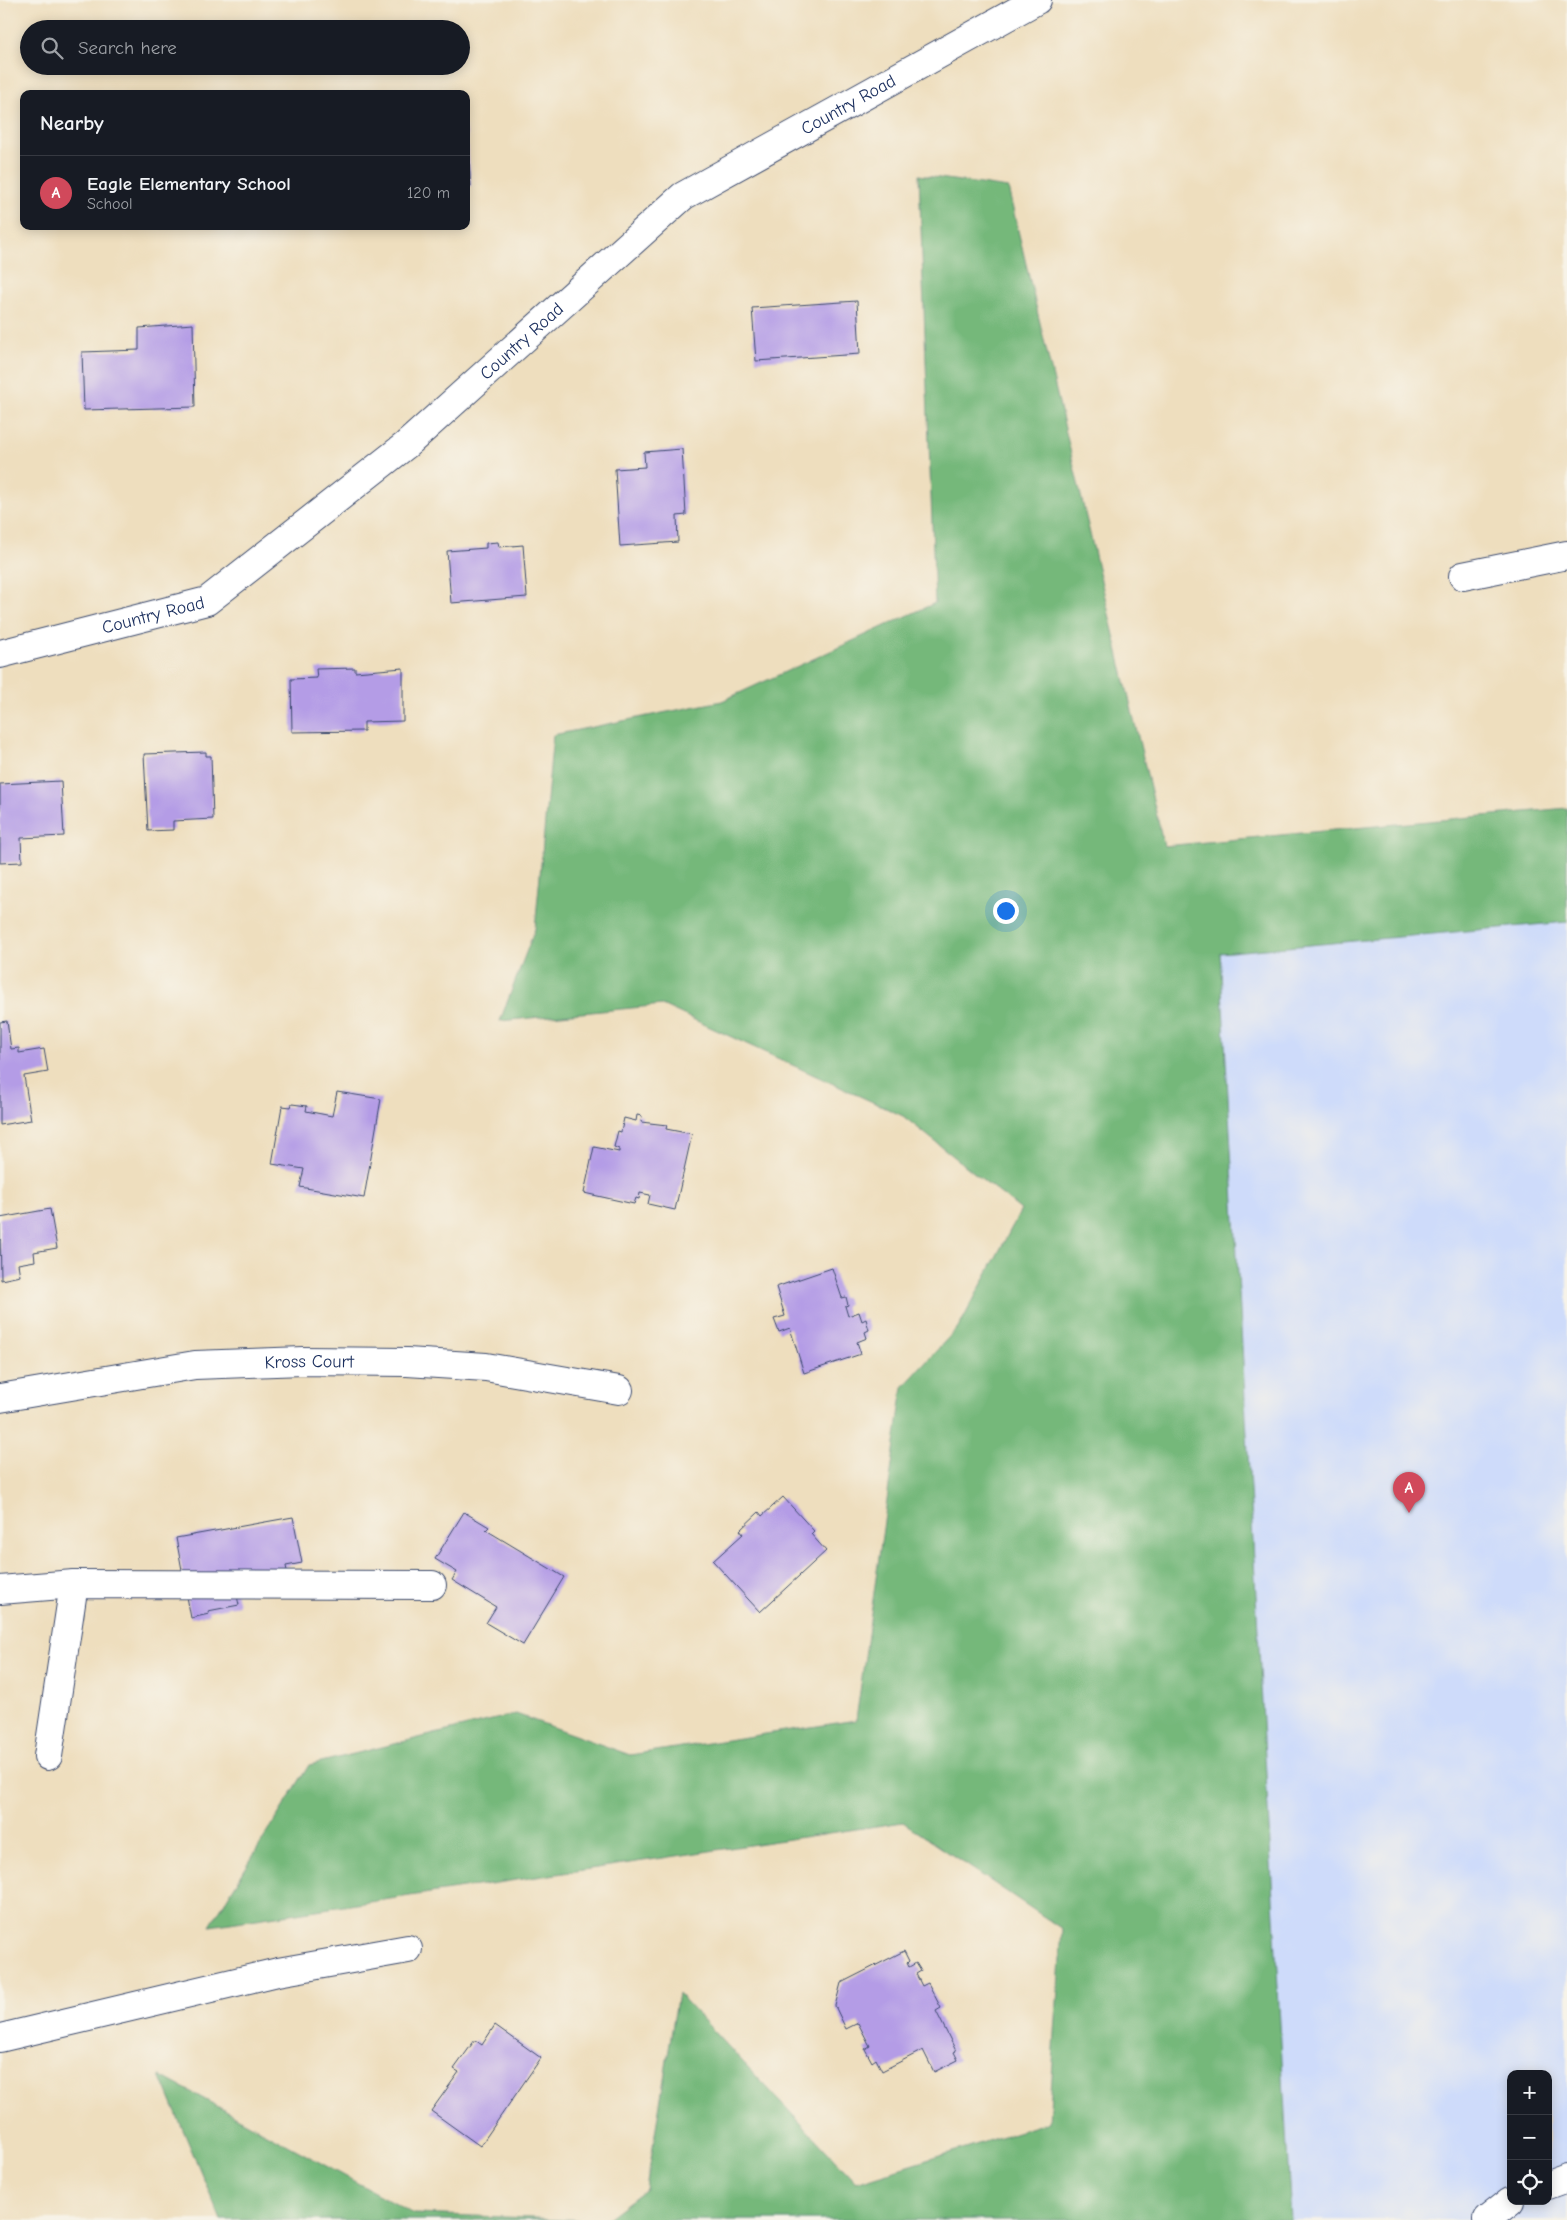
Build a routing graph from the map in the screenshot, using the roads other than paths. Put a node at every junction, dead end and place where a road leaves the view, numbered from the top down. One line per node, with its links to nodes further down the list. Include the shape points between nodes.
1 (1037, 0): 4 (street, Country Road, via 683,196 406,445 207,601)
2 (1567, 555): 3 (street)
3 (1463, 576)
4 (0, 654)
5 (619, 1390): 6 (street, Kross Court, via 486,1367 303,1361 195,1365)
6 (0, 1398)
7 (74, 1584): 8 (street); 9 (street); 10 (street)
8 (432, 1585)
9 (0, 1590)
10 (48, 1756)
11 (408, 1949): 12 (street, via 278,1972)
12 (0, 2038)
13 (1567, 2178): 14 (street)
14 (1552, 2184)
15 (1507, 2204): 16 (street)
16 (1487, 2220)

